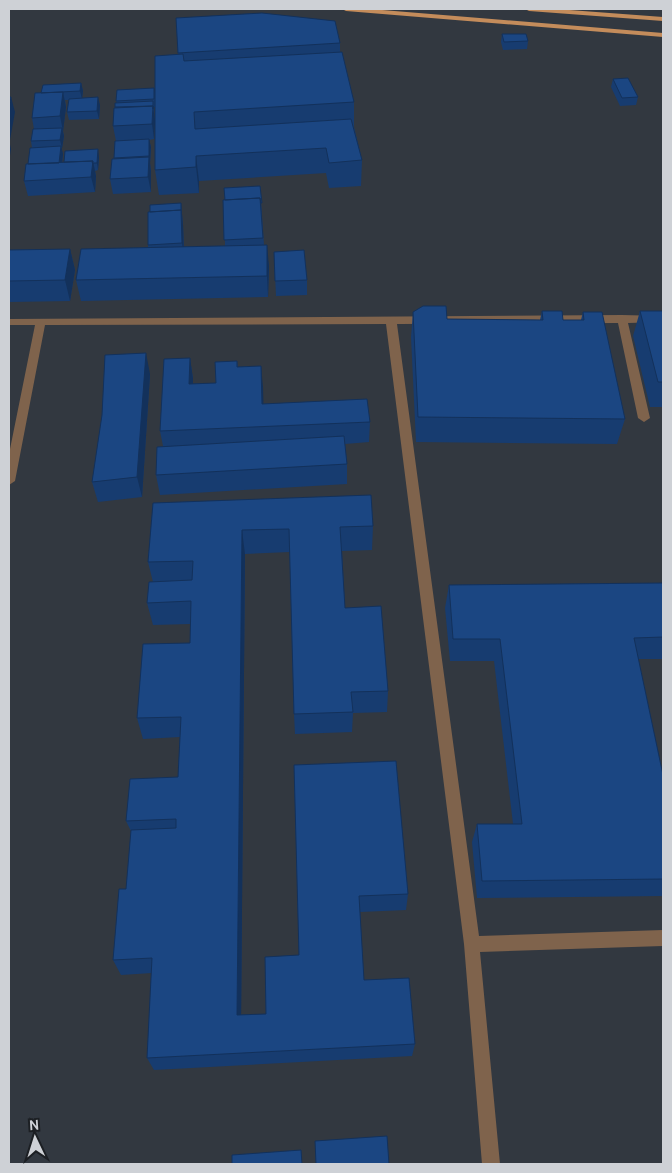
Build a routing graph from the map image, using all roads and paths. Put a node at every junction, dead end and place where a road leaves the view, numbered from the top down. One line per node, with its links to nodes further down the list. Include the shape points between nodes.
1 (346, 9): 4 (main road)
2 (529, 9): 3 (main road)
3 (663, 19)
4 (663, 35)
5 (622, 318): 6 (street); 7 (street); 10 (street)
6 (391, 319): 9 (street); 13 (street)
7 (663, 319)
8 (9, 322): 9 (street)
9 (41, 322): 11 (street)
10 (644, 418)
11 (9, 480)
12 (663, 938): 13 (street)
13 (472, 944): 14 (street)
14 (491, 1164)

